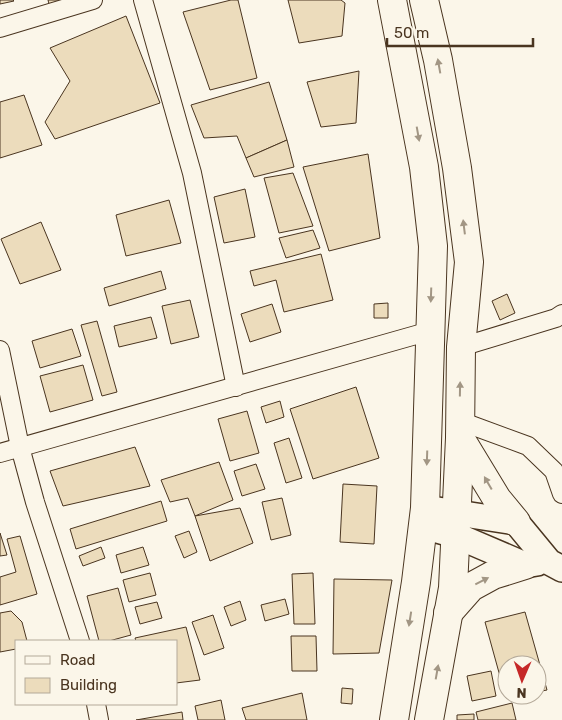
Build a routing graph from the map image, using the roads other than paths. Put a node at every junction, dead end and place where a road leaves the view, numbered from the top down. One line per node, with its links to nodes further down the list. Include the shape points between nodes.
1 (93, 0): 5 (street)
2 (143, 0): 10 (street, via 192,173)
3 (392, 0): 7 (main road, one-way to 7, via 406,67 433,246)
4 (424, 0): 8 (main road, one-way to 4, via 468,262 455,159)
5 (0, 28)
6 (562, 314): 8 (street)
7 (430, 330): 10 (street); 15 (main road, one-way to 15)
8 (461, 347): 11 (main road, one-way to 8)
9 (0, 350): 12 (street)
10 (236, 386): 12 (street)
11 (460, 430): 14 (street, via 528,446 554,471); 16 (main road, one-way to 11, via 497,499); 17 (main road)
12 (20, 447): 13 (street); 20 (street)
13 (0, 452)
14 (562, 494)
15 (424, 517): 17 (main road); 23 (main road, one-way to 23)
16 (516, 522): 17 (main road); 18 (main road)
17 (456, 524): 18 (main road); 19 (main road, via 453,588)
18 (546, 565): 19 (main road, one-way to 18, via 471,587 493,575)
19 (448, 613): 24 (main road, one-way to 19)
20 (80, 640)
21 (96, 705): 22 (street)
22 (99, 720)
23 (394, 720)
24 (429, 720)

